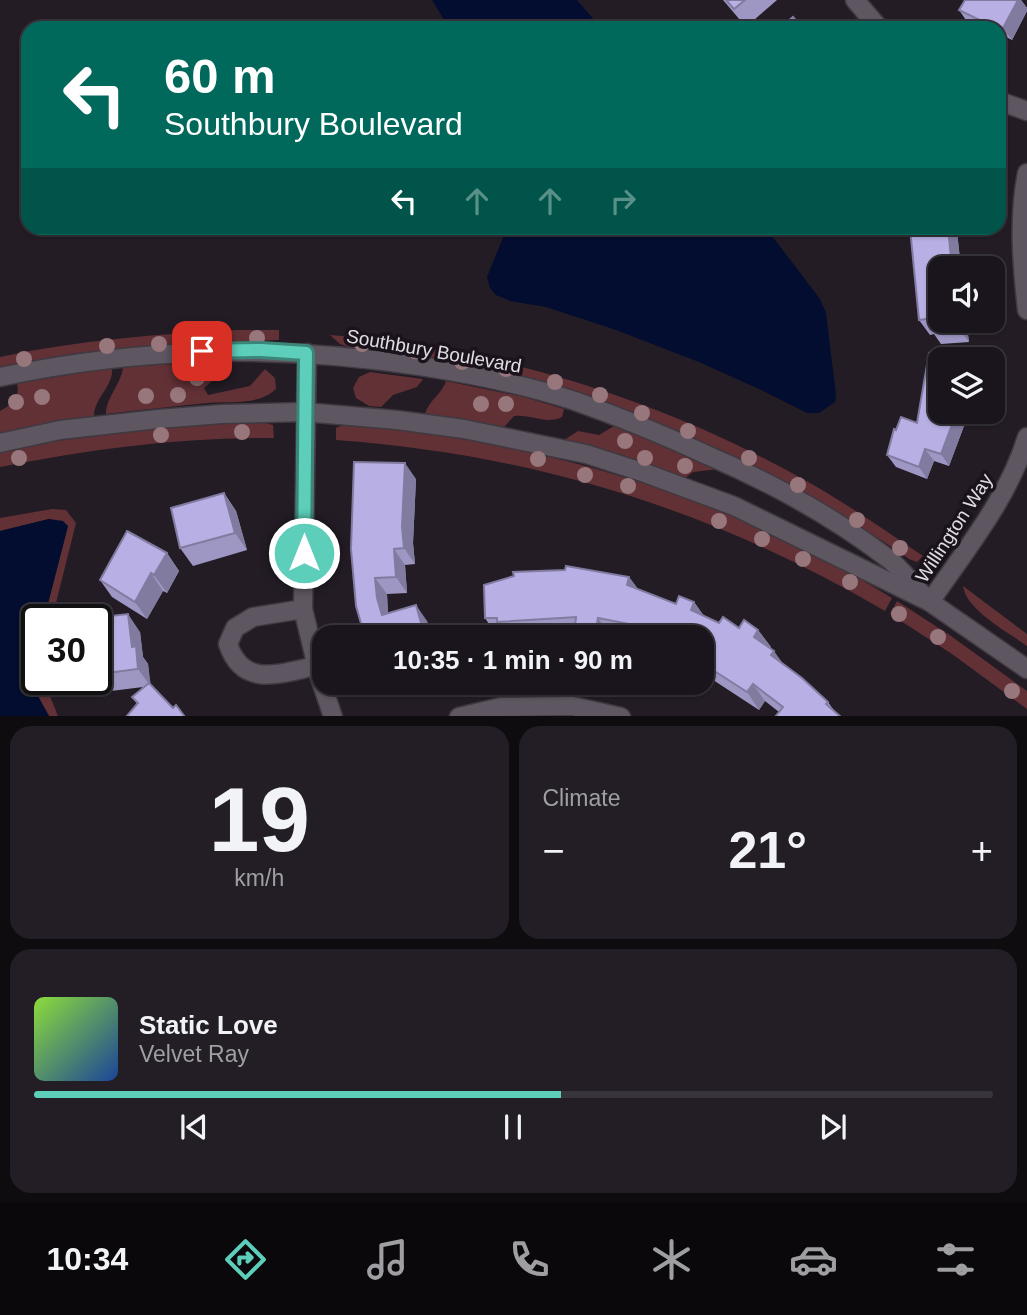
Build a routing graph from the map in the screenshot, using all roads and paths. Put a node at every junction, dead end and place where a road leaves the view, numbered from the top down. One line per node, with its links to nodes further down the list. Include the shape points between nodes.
1 (855, 0): 2 (street)
2 (873, 21)
3 (1006, 104): 4 (street)
4 (1027, 111)
5 (1027, 173): 6 (street, via 1022,198)
6 (1027, 310)
7 (306, 353): 8 (street, Southbury Boulevard, via 183,352 87,360); 9 (street); 12 (street, Southbury Boulevard, via 390,361 500,380 638,424 743,470 807,505 888,558)
8 (0, 377)
9 (304, 412): 11 (street, Southbury Boulevard, via 158,419 60,430); 12 (street, Southbury Boulevard, via 464,429 586,454 734,506); 13 (street)
10 (1027, 437): 12 (street, Willington Way, via 1015,473 994,509)
11 (0, 443)
12 (930, 602): 16 (street, Southbury Boulevard)
13 (303, 609): 14 (street); 15 (street, via 253,617 235,628 228,644 243,670 257,674)
14 (312, 648)
15 (312, 667)
16 (1027, 669)
17 (326, 695): 18 (street)
18 (333, 716)
19 (459, 716): 20 (street, via 501,707 572,706)
20 (621, 716)

